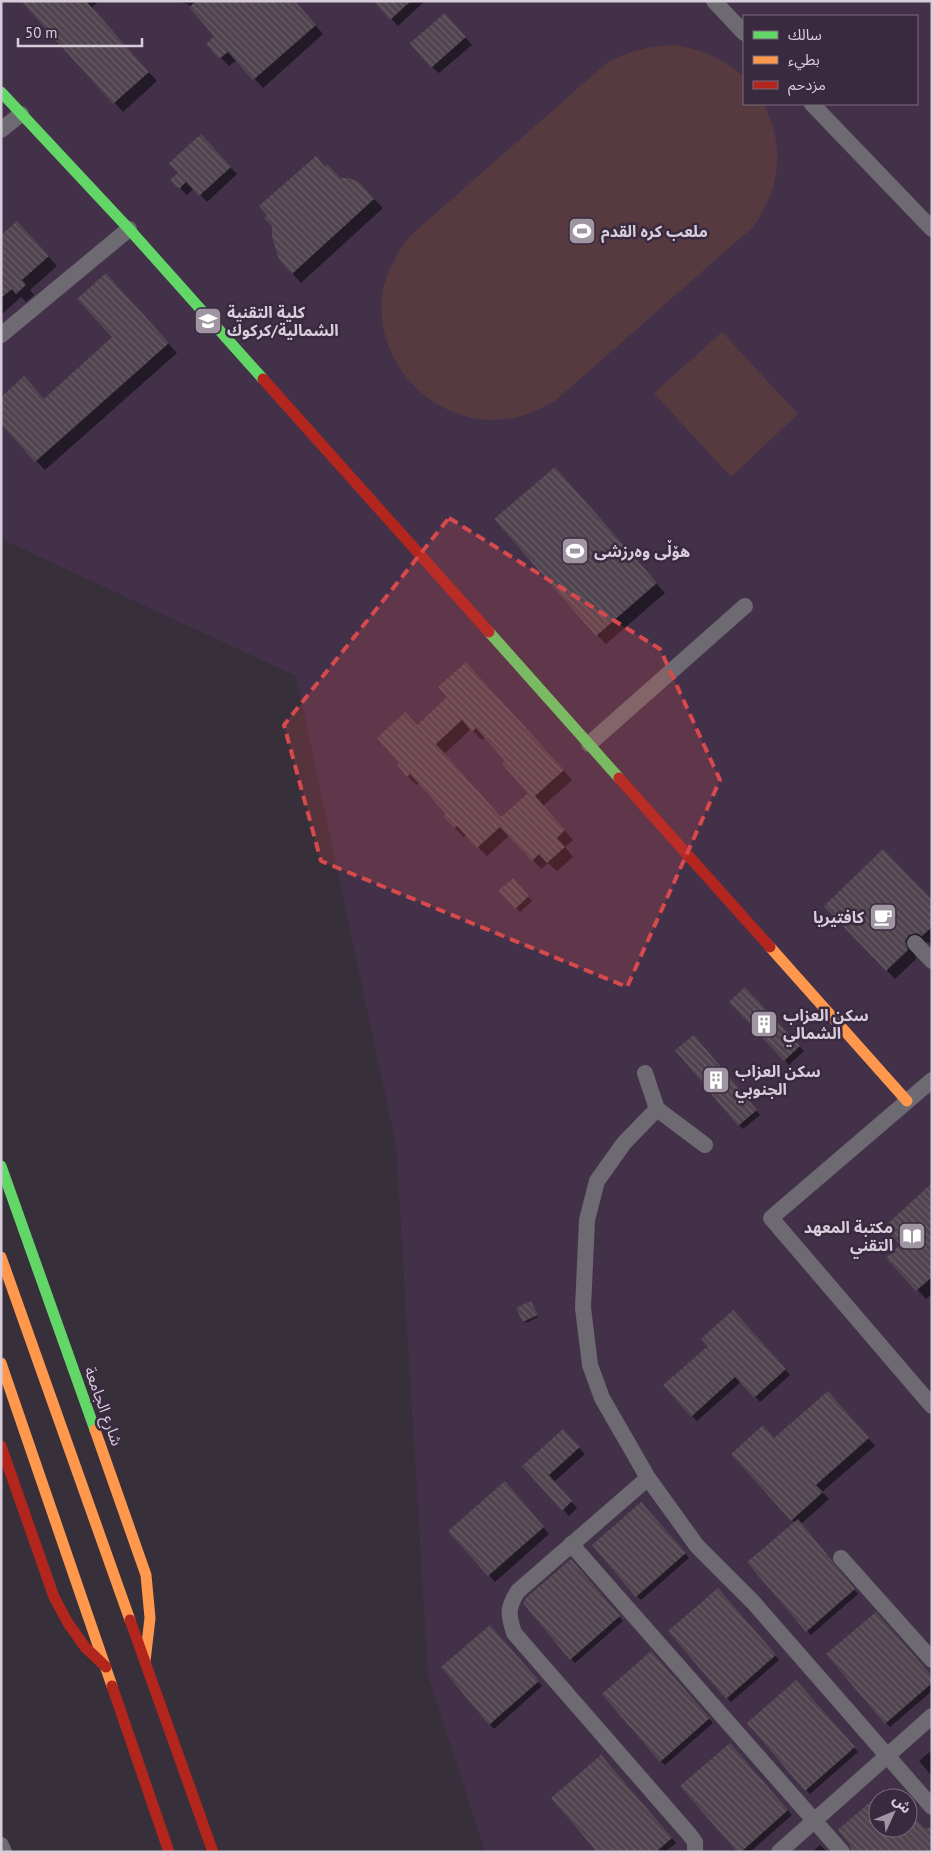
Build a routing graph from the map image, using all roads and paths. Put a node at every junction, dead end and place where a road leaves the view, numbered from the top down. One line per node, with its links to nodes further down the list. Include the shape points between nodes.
1 (714, 1): 2 (street)
2 (743, 32)
3 (1, 92): 5 (street)
4 (813, 105): 8 (street)
5 (20, 114): 6 (street); 7 (street)
6 (1, 130)
7 (129, 229): 9 (street); 11 (street)
8 (932, 229)
9 (1, 335)
10 (745, 606): 11 (street)
11 (589, 744): 16 (street)
12 (915, 943): 13 (street)
13 (932, 961)
14 (644, 1073): 17 (street)
15 (932, 1080): 16 (street)
16 (907, 1101): 22 (street, via 771,1218)
17 (657, 1110): 18 (street); 24 (street, via 624,1143 597,1181 587,1220 583,1308 590,1365 602,1398)
18 (705, 1145)
19 (1, 1166): 27 (street, شارع الجامعة, via 146,1575 151,1618)
20 (1, 1257): 27 (street)
21 (1, 1363): 29 (street)
22 (932, 1406)
23 (1, 1446): 29 (street, via 54,1597 85,1646)
24 (648, 1478): 25 (street); 31 (street, via 697,1546 754,1602)
25 (571, 1544): 33 (street); 38 (street, via 518,1591 510,1604 509,1617 514,1633 689,1834 695,1842)
26 (841, 1558): 28 (street)
27 (145, 1660): 37 (street)
28 (932, 1660)
29 (107, 1668): 36 (street)
30 (932, 1716): 31 (street)
31 (888, 1756): 32 (street); 33 (street)
32 (932, 1807)
33 (814, 1820): 39 (street); 40 (street)
34 (1, 1845): 35 (street)
35 (4, 1852)
36 (170, 1852)
37 (213, 1852)
38 (695, 1852)
39 (779, 1852)
40 (842, 1852)

